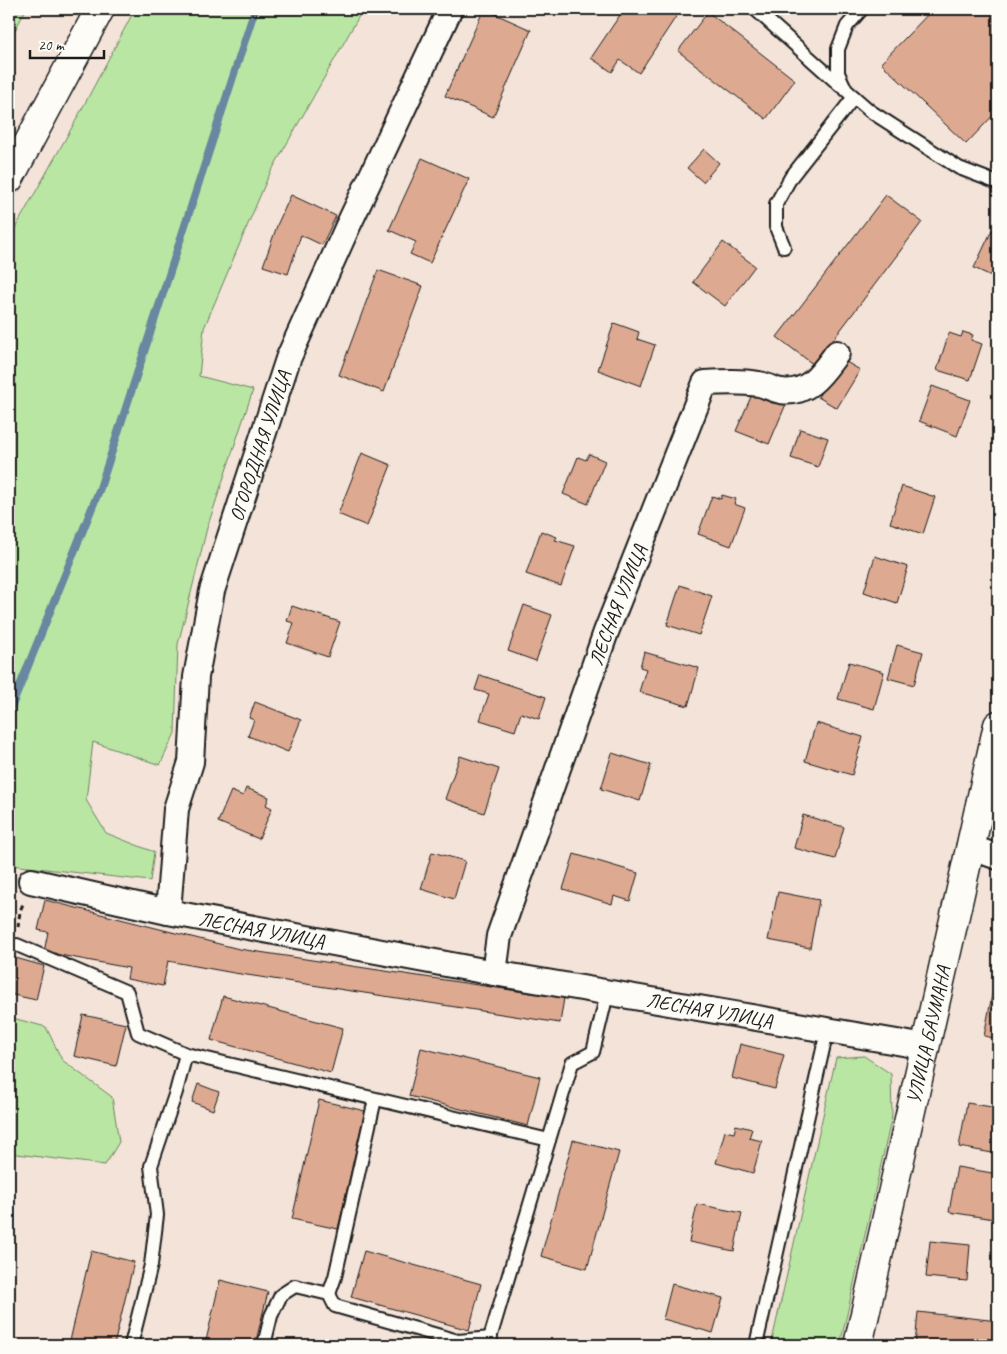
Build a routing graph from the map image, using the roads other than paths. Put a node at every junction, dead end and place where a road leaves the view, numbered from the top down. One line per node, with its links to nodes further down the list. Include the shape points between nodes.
1 (100, 9): 6 (street)
2 (450, 9): 14 (street, ОГОРОДНАЯ УЛИЦА, via 288,359 212,591 196,677 191,762 176,809)
3 (755, 9): 5 (lane)
4 (862, 9): 5 (lane, via 847,26 838,50 838,73)
5 (850, 94): 7 (lane, via 870,111 959,168); 8 (lane, via 791,177 776,204 776,227)
6 (9, 179)
7 (998, 184)
8 (784, 247)
9 (837, 353): 16 (street, ЛЕСНАЯ УЛИЦА, via 820,377 806,388 794,391 779,391 759,384 705,383 606,632 500,936)
10 (998, 725): 11 (street, УЛИЦА БАУМАНА)
11 (970, 848): 12 (street); 19 (street, УЛИЦА БАУМАНА)
12 (998, 857)
13 (31, 881): 14 (street, ЛЕСНАЯ УЛИЦА)
14 (168, 912): 16 (street, ЛЕСНАЯ УЛИЦА)
15 (17, 945): 20 (lane, via 127,992 138,1033)
16 (494, 973): 17 (street, ЛЕСНАЯ УЛИЦА)
17 (607, 994): 18 (street, ЛЕСНАЯ УЛИЦА); 22 (lane, via 593,1052 572,1063)
18 (827, 1031): 19 (street, ЛЕСНАЯ УЛИЦА); 27 (lane)
19 (926, 1047): 28 (street, УЛИЦА БАУМАНА)
20 (186, 1054): 21 (lane); 25 (lane, via 150,1166 157,1215 150,1265)
21 (375, 1099): 22 (lane); 23 (lane)
22 (549, 1140): 24 (lane)
23 (330, 1294): 24 (lane, via 335,1306 458,1341); 26 (lane, via 295,1286 280,1296)
24 (489, 1342)
25 (131, 1345)
26 (264, 1345)
27 (756, 1345)
28 (858, 1345)

